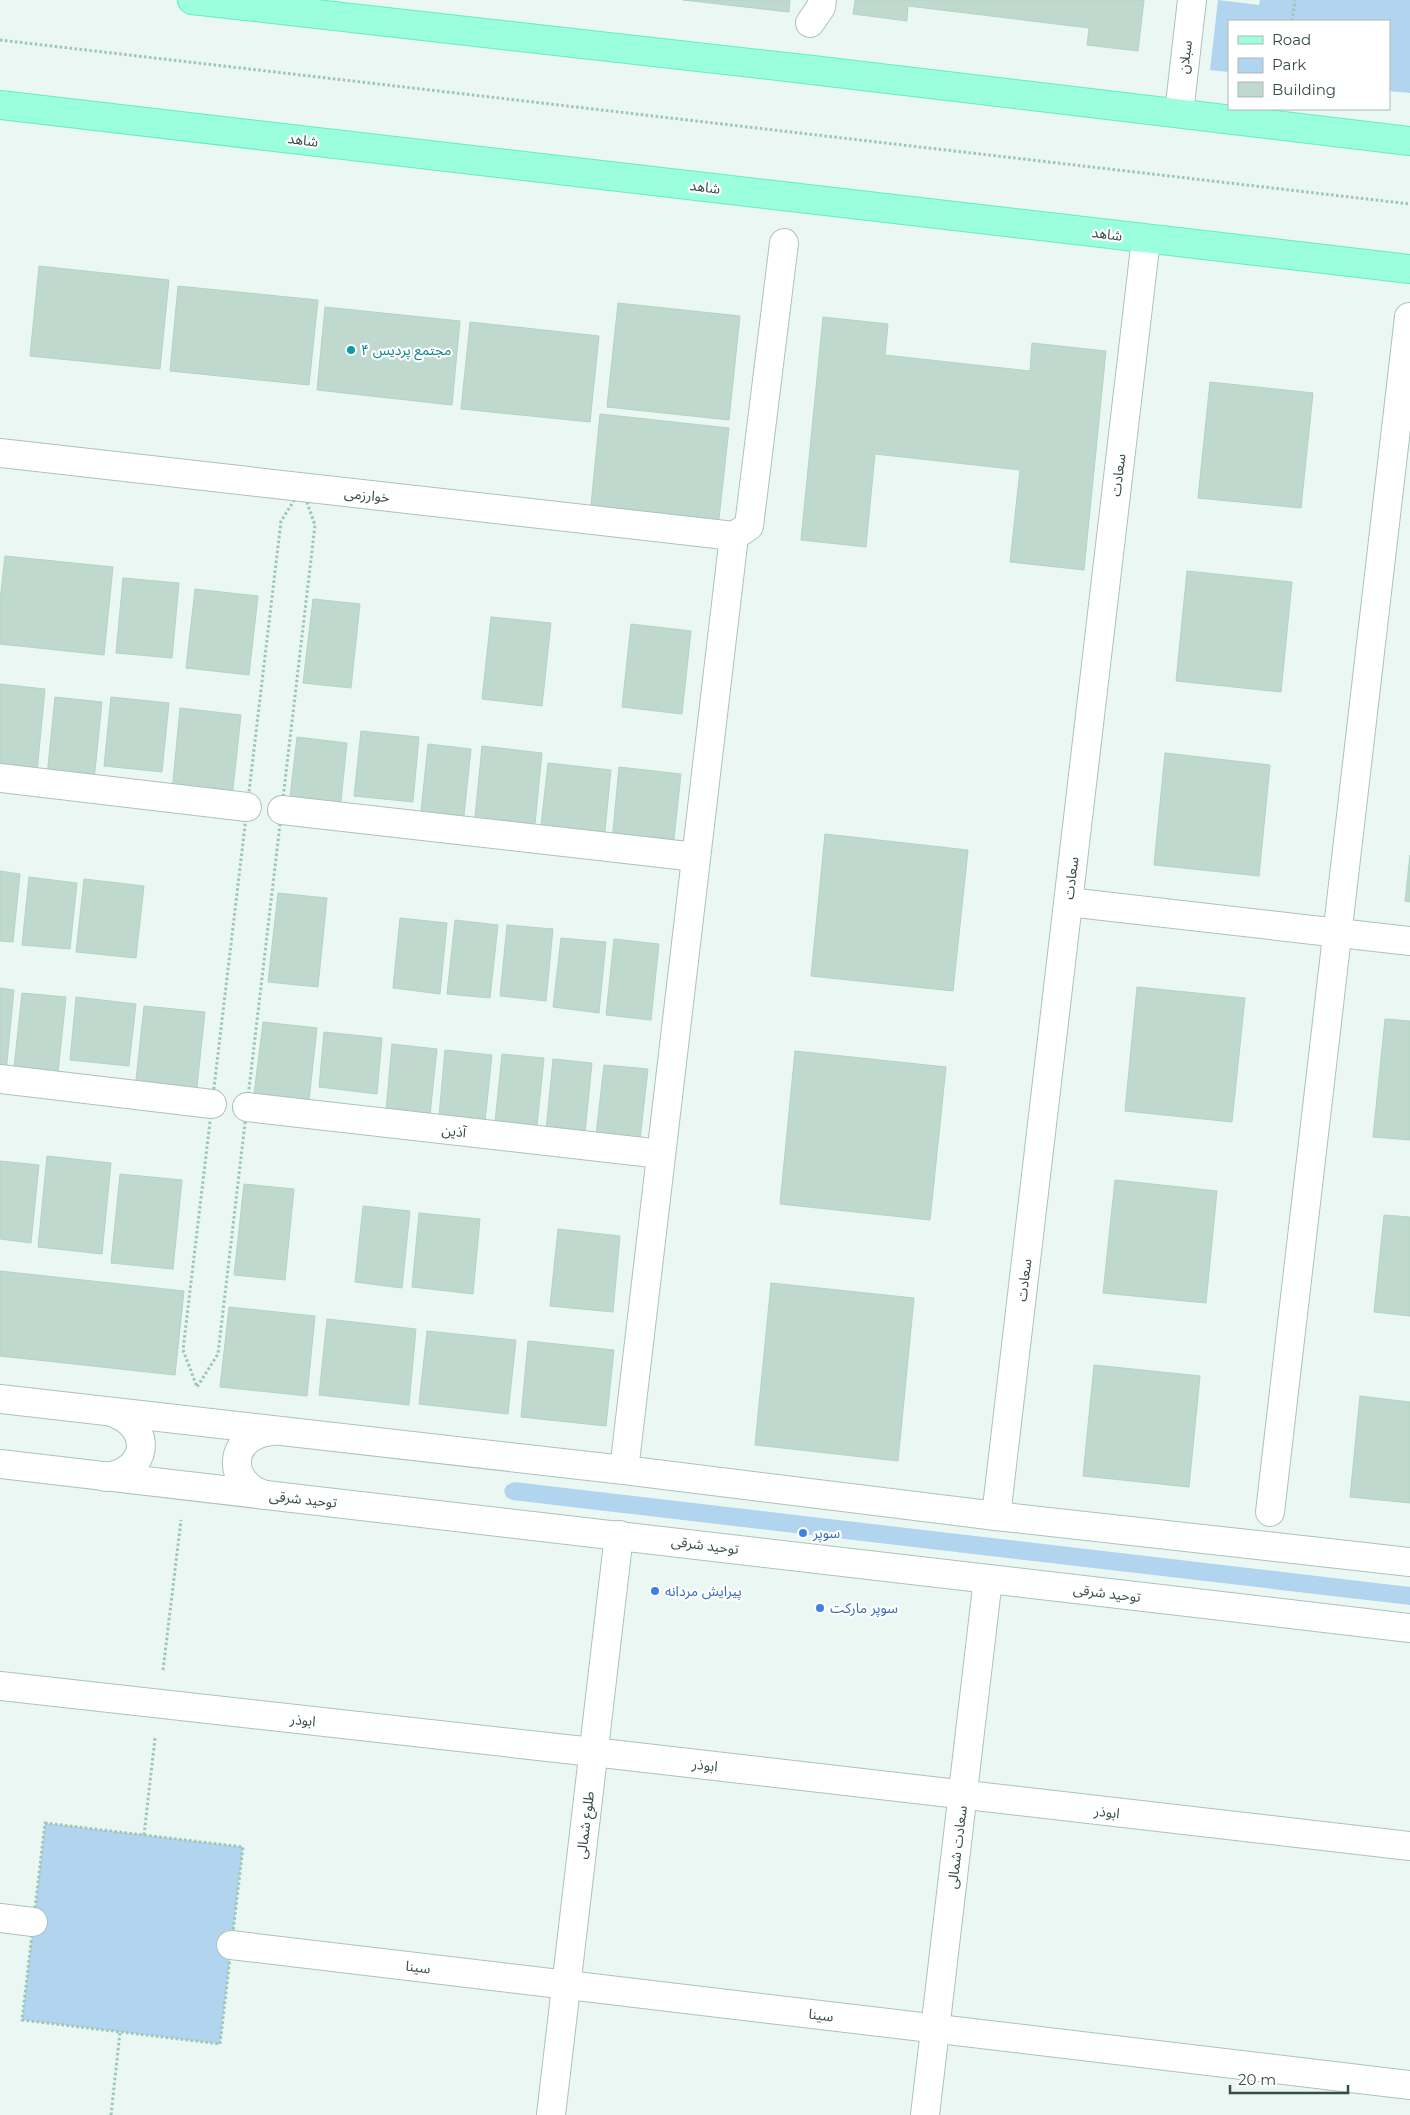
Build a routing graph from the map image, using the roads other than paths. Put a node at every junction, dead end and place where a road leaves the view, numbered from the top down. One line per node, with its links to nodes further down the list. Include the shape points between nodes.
1 (192, 0): 4 (main road)
2 (1192, 0): 4 (street, سبلان)
3 (0, 105): 6 (main road, شاهد)
4 (1179, 113): 5 (main road)
5 (1410, 141)
6 (1146, 239): 8 (main road, شاهد); 16 (street, سعادت)
7 (784, 243): 11 (street, via 749,526)
8 (1410, 269)
9 (1409, 317): 17 (street)
10 (0, 453): 11 (street, خوارزمی)
11 (734, 536): 15 (street)
12 (0, 778): 13 (street)
13 (247, 807)
14 (282, 810): 15 (street)
15 (696, 857): 22 (street)
16 (1068, 902): 17 (street); 31 (street, سعادت)
17 (1337, 933): 18 (street); 30 (street)
18 (1410, 941)
19 (0, 1079): 20 (street)
20 (212, 1104)
21 (247, 1108): 22 (street, آذین)
22 (661, 1154): 27 (street)
23 (0, 1398): 24 (street)
24 (112, 1412): 25 (street); 28 (street, via 134,1424 140,1436 140,1448 137,1460 129,1469)
25 (272, 1431): 27 (street); 29 (street, via 259,1432 249,1438 240,1447 236,1459 243,1483)
26 (0, 1464): 28 (street, توحید شرقی)
27 (624, 1470): 31 (street)
28 (105, 1477): 29 (street, توحید شرقی)
29 (265, 1495): 32 (street, توحید شرقی)
30 (1270, 1512)
31 (996, 1516): 33 (street)
32 (618, 1535): 34 (street, توحید شرقی); 37 (street, طلوع شمالی)
33 (1410, 1562)
34 (988, 1579): 35 (street, توحید شرقی); 38 (street, سعادت شمالی)
35 (1410, 1628)
36 (0, 1686): 37 (street, ابوذر)
37 (593, 1752): 38 (street, ابوذر); 43 (street, طلوع شمالی)
38 (963, 1795): 39 (street, ابوذر); 44 (street, سعادت شمالی)
39 (1410, 1846)
40 (0, 1918): 41 (street)
41 (33, 1922)
42 (231, 1945): 43 (street, سینا)
43 (566, 1984): 44 (street, سینا); 46 (street, طلوع شمالی)
44 (935, 2029): 45 (street, سینا); 47 (street, سعادت شمالی)
45 (1410, 2086)
46 (551, 2115)
47 (925, 2115)

